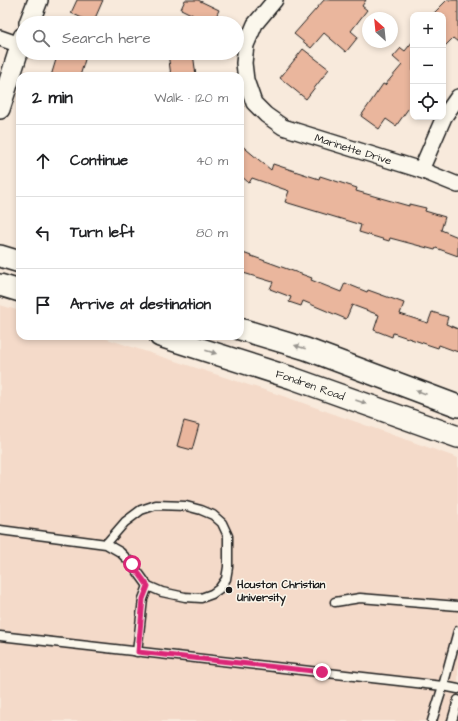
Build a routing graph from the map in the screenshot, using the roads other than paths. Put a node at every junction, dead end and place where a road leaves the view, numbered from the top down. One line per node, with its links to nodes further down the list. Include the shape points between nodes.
1 (38, 0): 3 (street)
2 (275, 0): 9 (street, Marinette Drive, via 255,24 246,45 246,80 254,103 283,127)
3 (31, 16)
4 (0, 38): 5 (street)
5 (16, 40)
6 (16, 60): 8 (street)
7 (458, 97): 9 (street, via 444,117)
8 (0, 109)
9 (422, 170): 10 (street, Marinette Drive)
10 (458, 185)
11 (0, 256): 12 (main road)
12 (16, 261)
13 (0, 285): 14 (main road)
14 (16, 291)
15 (244, 330): 17 (main road, one-way to 15, via 306,349)
16 (173, 340): 18 (main road, Fondren Road, one-way to 18, via 292,378)
17 (458, 406)
18 (458, 437)
19 (0, 530): 20 (lane)
20 (106, 544): 21 (lane, via 120,552 132,564); 21 (lane, via 125,522 141,510 156,505 186,506 201,510 213,515 222,523 228,536 228,567 226,579 220,589 201,598 162,592)
21 (148, 586): 26 (lane, via 143,599)
22 (335, 602): 23 (lane, via 360,598)
23 (458, 606)
24 (458, 631): 27 (lane)
25 (0, 636): 26 (lane)
26 (138, 652): 27 (lane)
27 (443, 686): 28 (lane); 30 (lane)
28 (458, 689)
29 (458, 700): 31 (lane)
30 (432, 721)
31 (452, 721)

